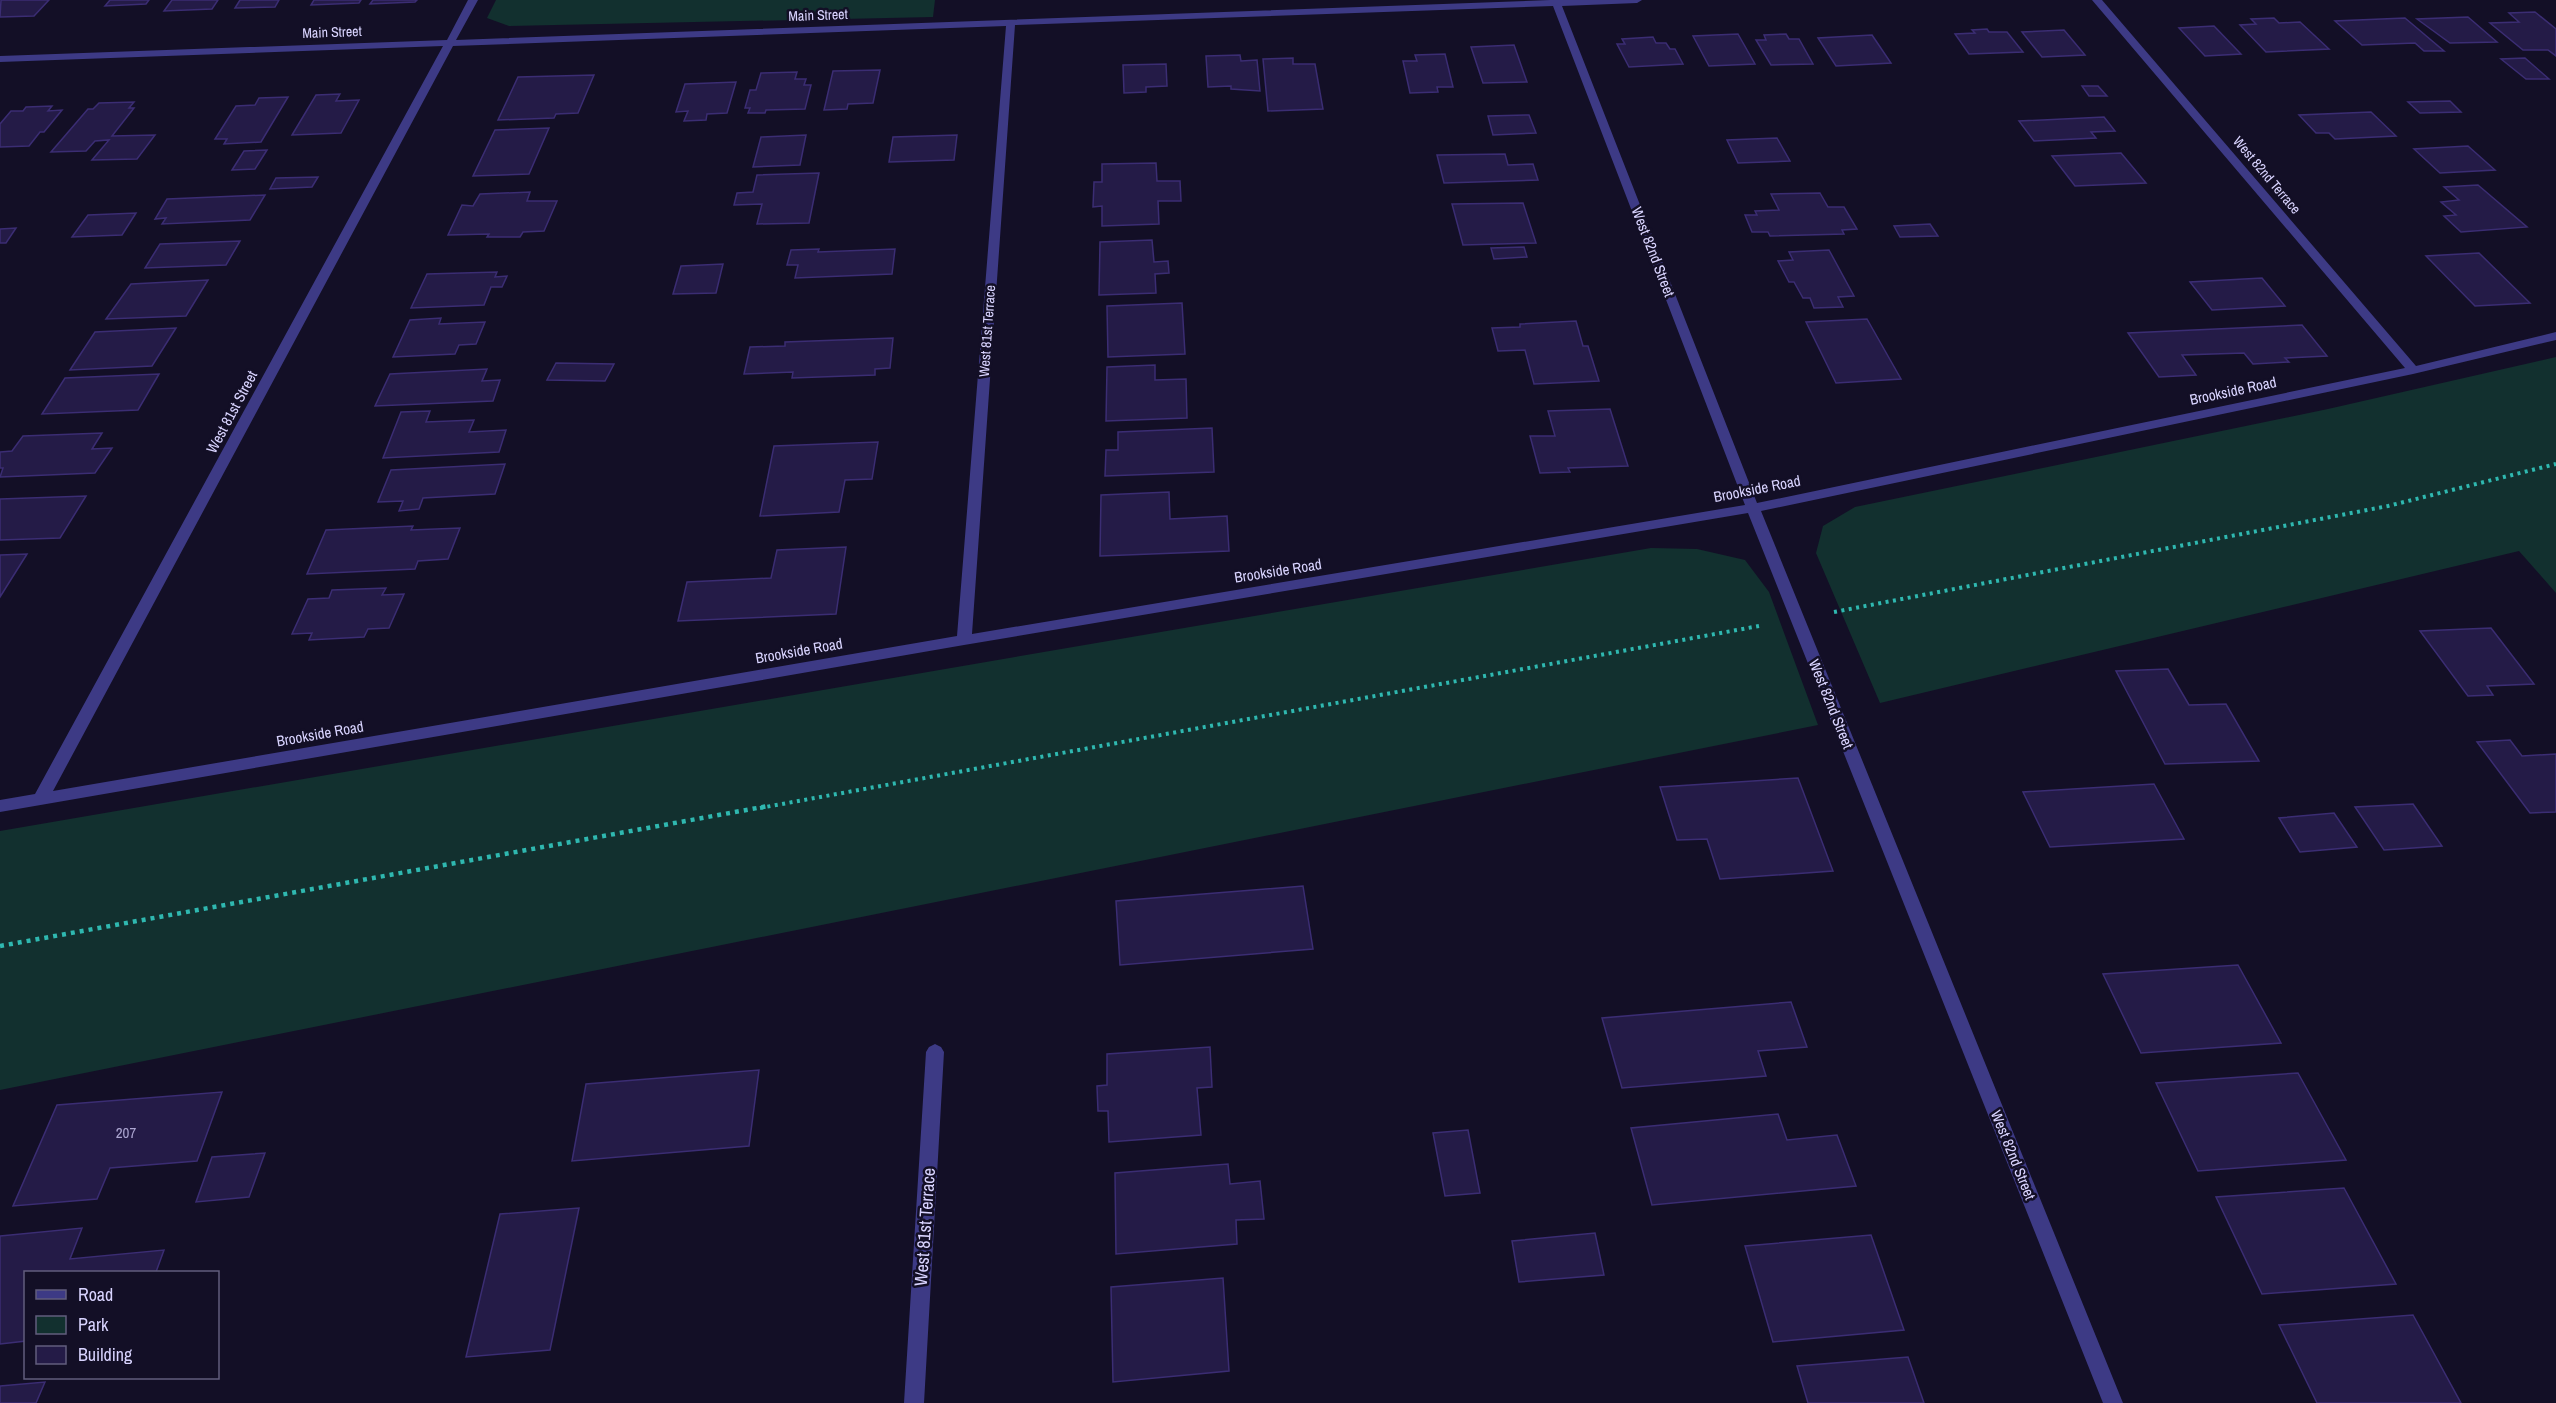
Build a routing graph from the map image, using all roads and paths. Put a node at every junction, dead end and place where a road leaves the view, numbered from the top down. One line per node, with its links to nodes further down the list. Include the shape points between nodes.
1 (473, 0): 6 (street, West 81st Street)
2 (1637, 0): 4 (street, Main Street)
3 (2097, 0): 9 (street, West 82nd Terrace)
4 (1556, 1): 5 (street, Main Street); 11 (street, West 82nd Street)
5 (1011, 21): 6 (street, Main Street); 13 (street, West 81st Terrace)
6 (451, 41): 7 (street, Main Street); 14 (street, West 81st Street)
7 (0, 58)
8 (2556, 336): 9 (street, Brookside Road)
9 (2413, 370): 11 (street, Brookside Road)
10 (2556, 464): 12 (path, via 2388,506)
11 (1752, 508): 12 (street, West 82nd Street); 13 (street, Brookside Road)
12 (1796, 619): 16 (path); 19 (street, West 82nd Street)
13 (964, 640): 14 (street, Brookside Road)
14 (41, 798): 15 (street, Brookside Road)
15 (0, 806)
16 (0, 946)
17 (935, 1052): 18 (street, West 81st Terrace)
18 (914, 1403)
19 (2113, 1403)

